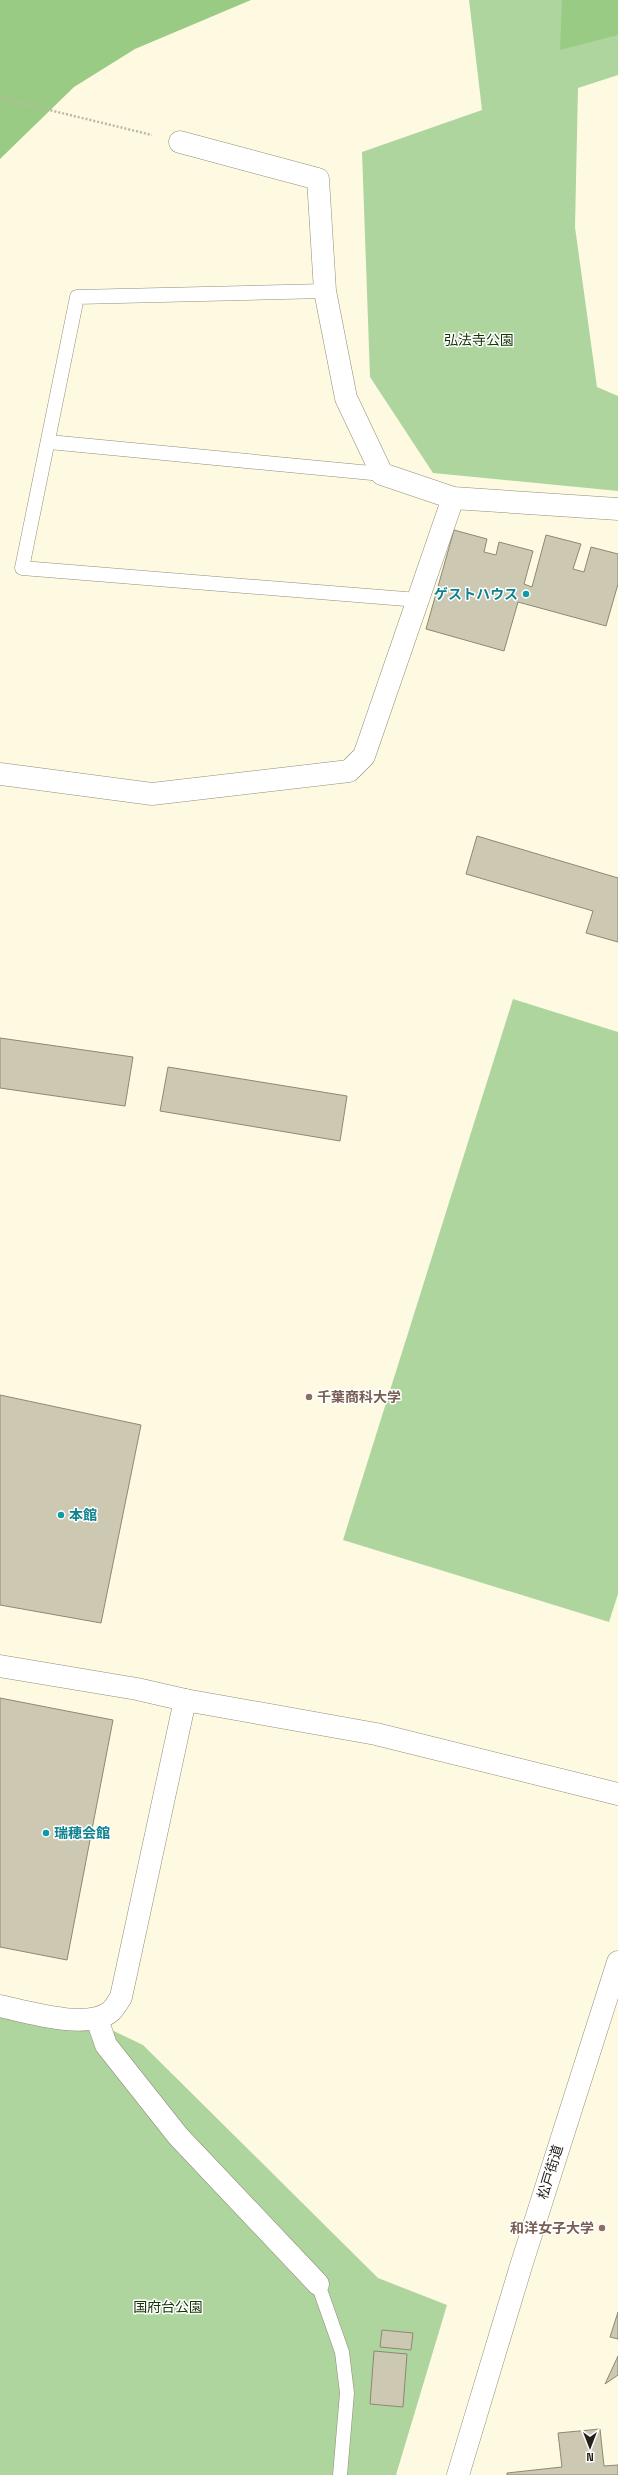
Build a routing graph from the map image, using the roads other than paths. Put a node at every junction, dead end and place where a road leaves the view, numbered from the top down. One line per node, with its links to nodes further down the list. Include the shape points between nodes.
1 (180, 142): 2 (street, via 318,179)
2 (325, 291): 3 (lane, via 77,297); 4 (street, via 346,398)
3 (49, 442): 4 (lane); 7 (lane, via 22,568)
4 (382, 474): 5 (street)
5 (453, 498): 6 (street); 7 (street)
6 (618, 509)
7 (418, 600): 8 (street, via 364,756 349,771 152,794)
8 (0, 774)
9 (0, 1666): 10 (street, via 137,1689)
10 (184, 1700): 11 (street, via 376,1734); 14 (street, via 121,1997 111,2012)
11 (618, 1794)
12 (618, 1962): 17 (street, 松戸街道, via 518,2273)
13 (0, 2006): 14 (street, via 72,2020)
14 (97, 2018): 15 (street, via 106,2044 178,2136)
15 (318, 2284): 16 (lane, via 342,2352 348,2393)
16 (340, 2475)
17 (458, 2475)

